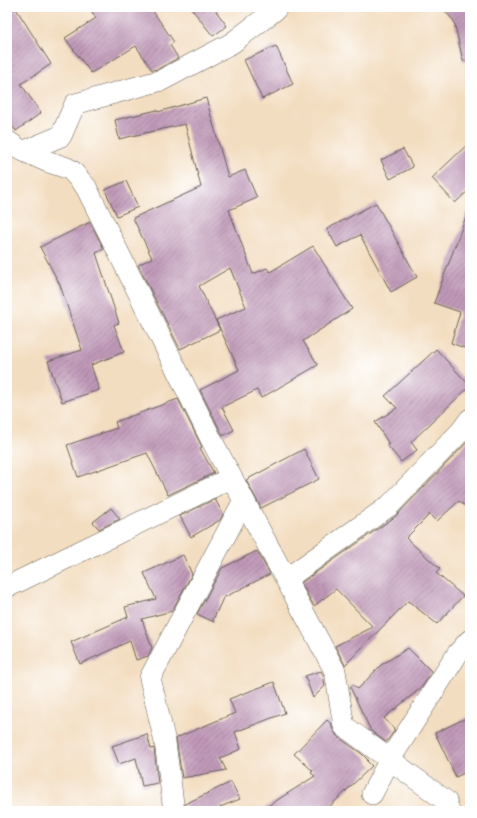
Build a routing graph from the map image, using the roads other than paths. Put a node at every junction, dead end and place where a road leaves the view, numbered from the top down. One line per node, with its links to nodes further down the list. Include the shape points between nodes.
1 (277, 7): 3 (street, via 232,43 162,80 75,104 61,136)
2 (7, 141): 3 (street)
3 (25, 151): 5 (street, via 72,171 86,187)
4 (470, 419): 7 (street, via 389,506)
5 (231, 478): 6 (street); 8 (street)
6 (244, 500): 7 (street); 12 (street, via 150,678 164,742)
7 (286, 580): 10 (street, via 335,671 344,726)
8 (7, 587)
9 (470, 640): 10 (street, via 458,653)
10 (390, 759): 11 (street); 13 (street, via 446,801)
11 (372, 794)
12 (174, 811)
13 (449, 811)

